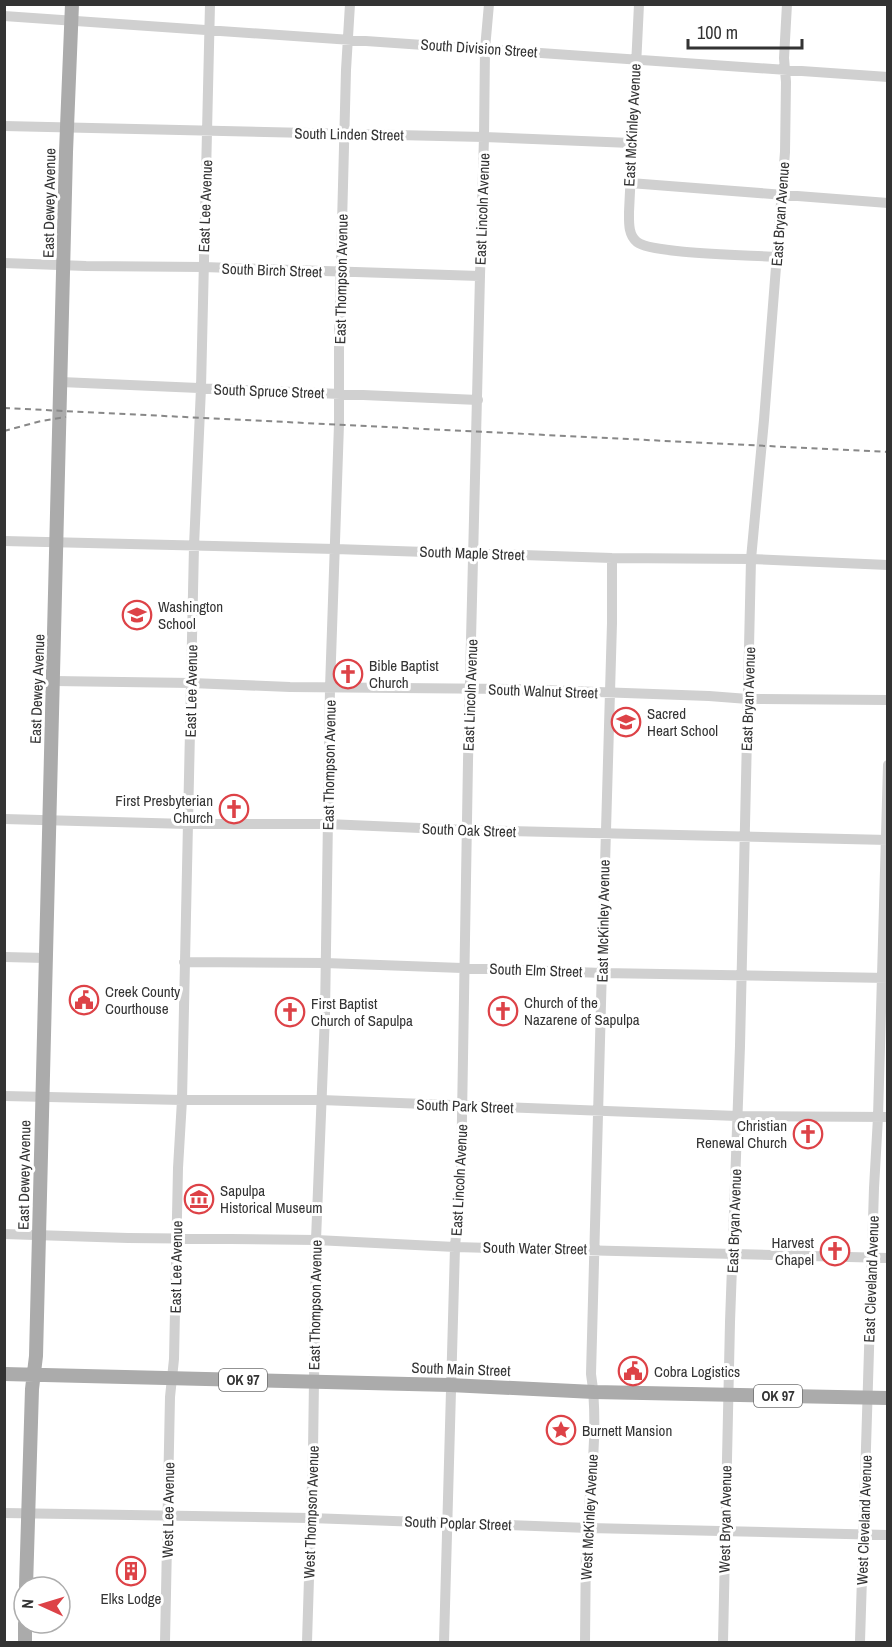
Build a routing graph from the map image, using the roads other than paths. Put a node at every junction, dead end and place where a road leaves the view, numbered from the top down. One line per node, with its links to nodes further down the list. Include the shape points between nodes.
1 (72, 4): 8 (main road, East Dewey Avenue)
2 (210, 4): 9 (street, East Lee Avenue)
3 (350, 4): 10 (street, East Thompson Avenue)
4 (489, 4): 11 (street, East Lincoln Avenue)
5 (639, 4): 12 (street, East McKinley Avenue)
6 (787, 4): 13 (street, East Bryan Avenue)
7 (4, 16): 8 (street, South Division Street)
8 (71, 21): 9 (street, South Division Street); 16 (main road, East Dewey Avenue)
9 (209, 31): 10 (street, South Division Street); 17 (street, East Lee Avenue)
10 (347, 40): 11 (street, South Division Street); 18 (street, East Thompson Avenue)
11 (485, 49): 12 (street, South Division Street); 19 (street, East Lincoln Avenue)
12 (635, 59): 13 (street, South Division Street); 20 (street, East McKinley Avenue)
13 (785, 69): 14 (street, South Division Street); 22 (street, East Bryan Avenue, via 786,134)
14 (888, 77)
15 (4, 126): 16 (street, South Linden Street)
16 (67, 127): 17 (street, South Linden Street); 26 (main road, East Dewey Avenue)
17 (207, 131): 18 (street, South Linden Street); 27 (street, East Lee Avenue)
18 (345, 134): 19 (street, South Linden Street); 28 (street, East Thompson Avenue)
19 (484, 137): 20 (street, South Linden Street); 29 (street, East Lincoln Avenue)
20 (631, 142): 21 (street, East McKinley Avenue)
21 (630, 183): 22 (street); 24 (street, East McKinley Avenue, via 629,226 638,243 657,249)
22 (781, 195): 23 (street); 24 (street, East Bryan Avenue)
23 (888, 203)
24 (777, 257): 40 (street, East Bryan Avenue)
25 (4, 263): 26 (street, South Birch Street)
26 (64, 266): 27 (street, South Birch Street); 30 (main road, East Dewey Avenue)
27 (203, 267): 28 (street, South Birch Street); 31 (street, East Lee Avenue)
28 (341, 272): 29 (street, South Birch Street); 32 (street, East Thompson Avenue)
29 (480, 276): 33 (street, East Lincoln Avenue)
30 (61, 382): 31 (street, South Spruce Street); 35 (main road, East Dewey Avenue)
31 (201, 388): 32 (street, South Spruce Street); 36 (street, East Lee Avenue)
32 (339, 394): 33 (street, South Spruce Street); 37 (street, East Thompson Avenue)
33 (478, 400): 38 (street, East Lincoln Avenue)
34 (4, 541): 35 (street, South Maple Street)
35 (57, 543): 36 (street, South Maple Street); 42 (main road, East Dewey Avenue)
36 (194, 546): 37 (street, South Maple Street); 43 (street, East Lee Avenue)
37 (335, 549): 38 (street, South Maple Street); 44 (street, East Thompson Avenue)
38 (473, 554): 39 (street, South Maple Street); 45 (street, East Lincoln Avenue)
39 (612, 558): 40 (street, South Maple Street); 46 (street, East McKinley Avenue)
40 (751, 560): 41 (street, South Maple Street); 47 (street, East Bryan Avenue)
41 (888, 565)
42 (54, 681): 43 (street, South Walnut Street); 51 (main road, East Dewey Avenue)
43 (191, 683): 44 (street, South Walnut Street); 52 (street, East Lee Avenue)
44 (330, 688): 45 (street, South Walnut Street); 53 (street, East Thompson Avenue)
45 (471, 689): 46 (street, South Walnut Street); 54 (street, East Lincoln Avenue)
46 (610, 692): 47 (street, South Walnut Street); 55 (street, East McKinley Avenue)
47 (748, 699): 48 (street, South Walnut Street); 56 (street, East Bryan Avenue)
48 (888, 700)
49 (888, 765): 57 (street, East Cleveland Avenue)
50 (4, 819): 51 (street, South Oak Street)
51 (50, 820): 52 (street, South Oak Street); 59 (main road, East Dewey Avenue)
52 (188, 824): 53 (street, South Oak Street); 60 (street, East Lee Avenue)
53 (327, 824): 54 (street, South Oak Street); 61 (street, East Thompson Avenue)
54 (467, 830): 55 (street, South Oak Street); 62 (street, East Lincoln Avenue)
55 (606, 833): 56 (street, South Oak Street); 63 (street, East McKinley Avenue)
56 (744, 838): 57 (street, South Oak Street); 64 (street, East Bryan Avenue)
57 (887, 840): 65 (street, East Cleveland Avenue)
58 (4, 957): 59 (street)
59 (46, 958): 67 (main road, East Dewey Avenue)
60 (184, 962): 61 (street, South Elm Street); 68 (street, East Lee Avenue)
61 (326, 963): 62 (street, South Elm Street); 69 (street, East Thompson Avenue)
62 (466, 968): 63 (street, South Elm Street); 70 (street, East Lincoln Avenue)
63 (602, 973): 64 (street, South Elm Street); 71 (street, East McKinley Avenue)
64 (740, 976): 65 (street, South Elm Street); 72 (street, East Bryan Avenue)
65 (885, 978): 73 (street, East Cleveland Avenue)
66 (4, 1096): 67 (street, South Park Street)
67 (42, 1097): 68 (street, South Park Street); 75 (main road, East Dewey Avenue)
68 (182, 1100): 69 (street, South Park Street); 76 (street, East Lee Avenue)
69 (321, 1100): 70 (street, South Park Street); 77 (street, East Thompson Avenue)
70 (462, 1106): 71 (street, South Park Street); 78 (street, East Lincoln Avenue)
71 (599, 1111): 72 (street, South Park Street); 79 (street, East McKinley Avenue)
72 (737, 1116): 73 (street, South Park Street); 80 (street, East Bryan Avenue)
73 (883, 1117): 81 (street, East Cleveland Avenue, via 874,1188)
74 (4, 1234): 75 (street, South Water Street)
75 (39, 1236): 76 (street, South Water Street); 84 (main road, East Dewey Avenue)
76 (176, 1239): 77 (street, South Water Street); 85 (street, East Lee Avenue)
77 (316, 1240): 78 (street, South Water Street); 86 (street, East Thompson Avenue)
78 (455, 1246): 79 (street, South Water Street); 87 (street, East Lincoln Avenue)
79 (593, 1250): 80 (street, South Water Street); 88 (street, East McKinley Avenue)
80 (732, 1254): 81 (street, South Water Street); 89 (street, East Bryan Avenue)
81 (872, 1258): 82 (street, South Water Street); 90 (street, East Cleveland Avenue)
82 (888, 1258)
83 (4, 1374): 84 (main road, OK 97)
84 (34, 1375): 85 (main road, South Main Street / OK 97); 93 (main road, East Dewey Avenue)
85 (172, 1378): 86 (main road, South Main Street / OK 97); 94 (street, West Lee Avenue)
86 (314, 1381): 87 (main road, South Main Street / OK 97); 95 (street, West Thompson Avenue)
87 (450, 1385): 88 (main road, South Main Street / OK 97); 96 (street, East Lincoln Avenue)
88 (594, 1392): 89 (main road, South Main Street / OK 97); 97 (street, West McKinley Avenue)
89 (728, 1395): 90 (main road, South Main Street / OK 97); 98 (street, West Bryan Avenue)
90 (867, 1398): 91 (main road, South Main Street / OK 97); 99 (street, West Cleveland Avenue)
91 (888, 1398)
92 (4, 1513): 93 (street, South Poplar Street)
93 (28, 1514): 94 (street, South Poplar Street); 101 (main road, East Dewey Avenue)
94 (168, 1517): 95 (street, South Poplar Street); 102 (street, West Lee Avenue)
95 (309, 1518): 96 (street, South Poplar Street); 103 (street, West Thompson Avenue)
96 (447, 1523): 97 (street, South Poplar Street); 104 (street, East Lincoln Avenue)
97 (589, 1528): 98 (street, South Poplar Street); 105 (street, West McKinley Avenue)
98 (725, 1530): 99 (street, South Poplar Street); 106 (street, West Bryan Avenue)
99 (863, 1534): 100 (street, South Poplar Street); 107 (street, West Cleveland Avenue)
100 (888, 1535)
101 (26, 1575)
102 (165, 1642)
103 (307, 1642)
104 (444, 1642)
105 (585, 1642)
106 (723, 1642)
107 (860, 1642)

